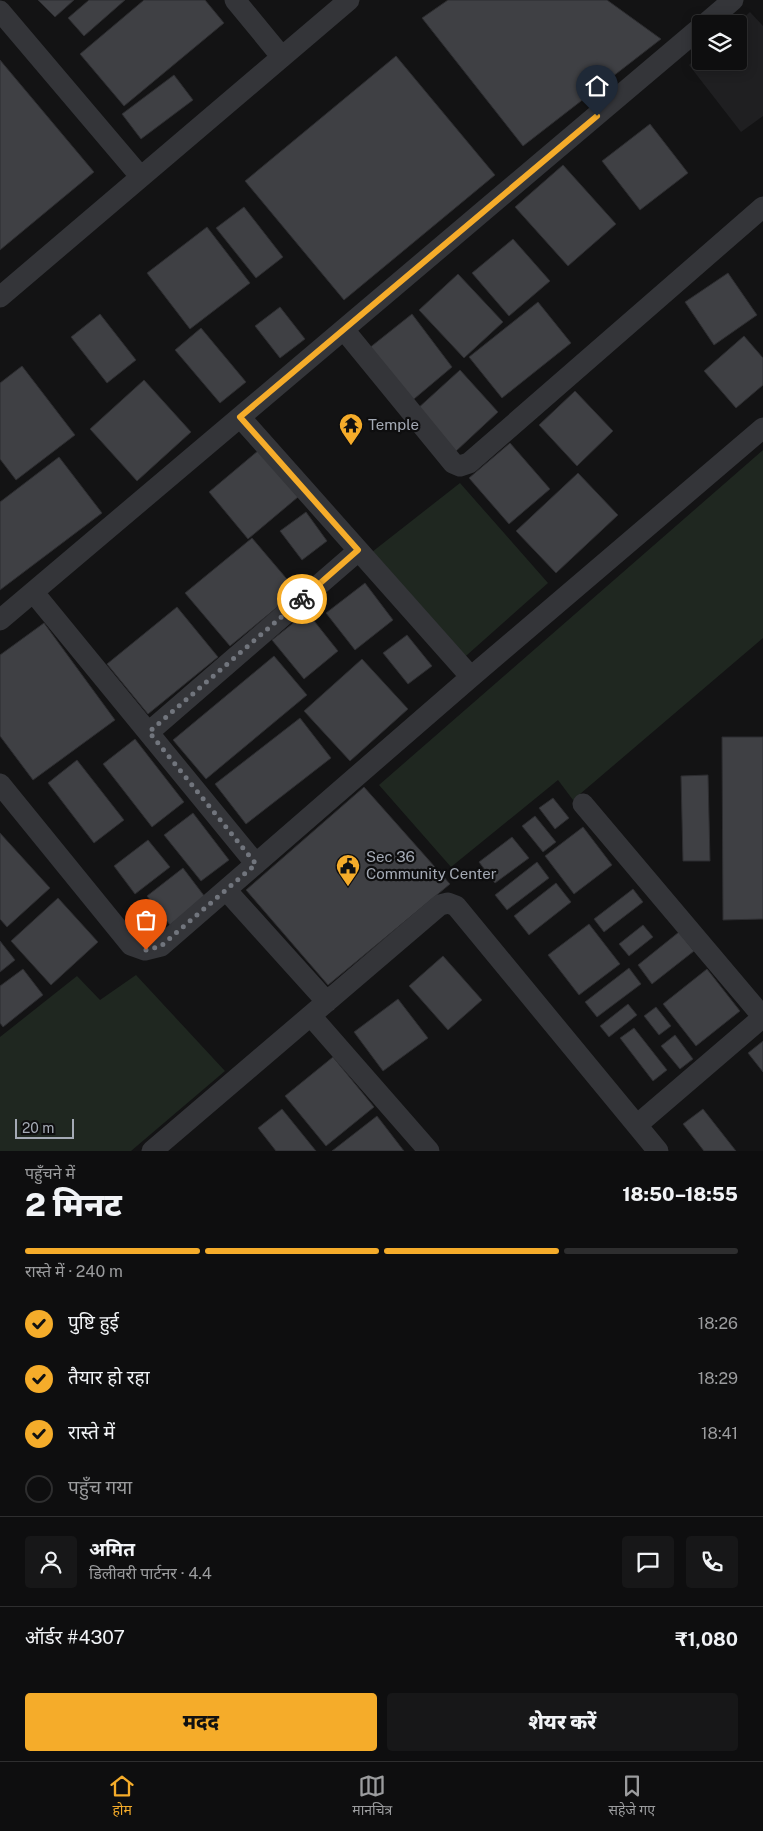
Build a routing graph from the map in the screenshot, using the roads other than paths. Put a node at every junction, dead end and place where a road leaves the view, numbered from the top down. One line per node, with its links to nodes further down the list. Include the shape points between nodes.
1 (235, 0): 7 (street)
2 (349, 0): 7 (street)
3 (733, 0): 5 (street)
4 (0, 12): 8 (street)
5 (716, 15)
6 (692, 35): 11 (street)
7 (281, 56): 8 (street)
8 (140, 176): 10 (street)
9 (763, 207): 11 (street, via 469,463 460,466 453,463)
10 (0, 297)
11 (345, 331): 12 (street)
12 (240, 417): 14 (street); 15 (street)
13 (763, 428): 17 (street)
14 (358, 550): 17 (street); 18 (street)
15 (34, 593): 16 (street); 18 (street)
16 (0, 620)
17 (471, 677): 21 (street)
18 (149, 732): 21 (street)
19 (0, 784): 22 (street, via 131,944 146,950 161,946)
20 (583, 804): 24 (street)
21 (256, 864): 22 (street)
22 (226, 890): 23 (street)
23 (319, 1009): 25 (street, via 440,906 448,903 456,906); 26 (street); 27 (street)
24 (763, 1017): 25 (street)
25 (637, 1125): 28 (street)
26 (152, 1151)
27 (430, 1151)
28 (658, 1151)

